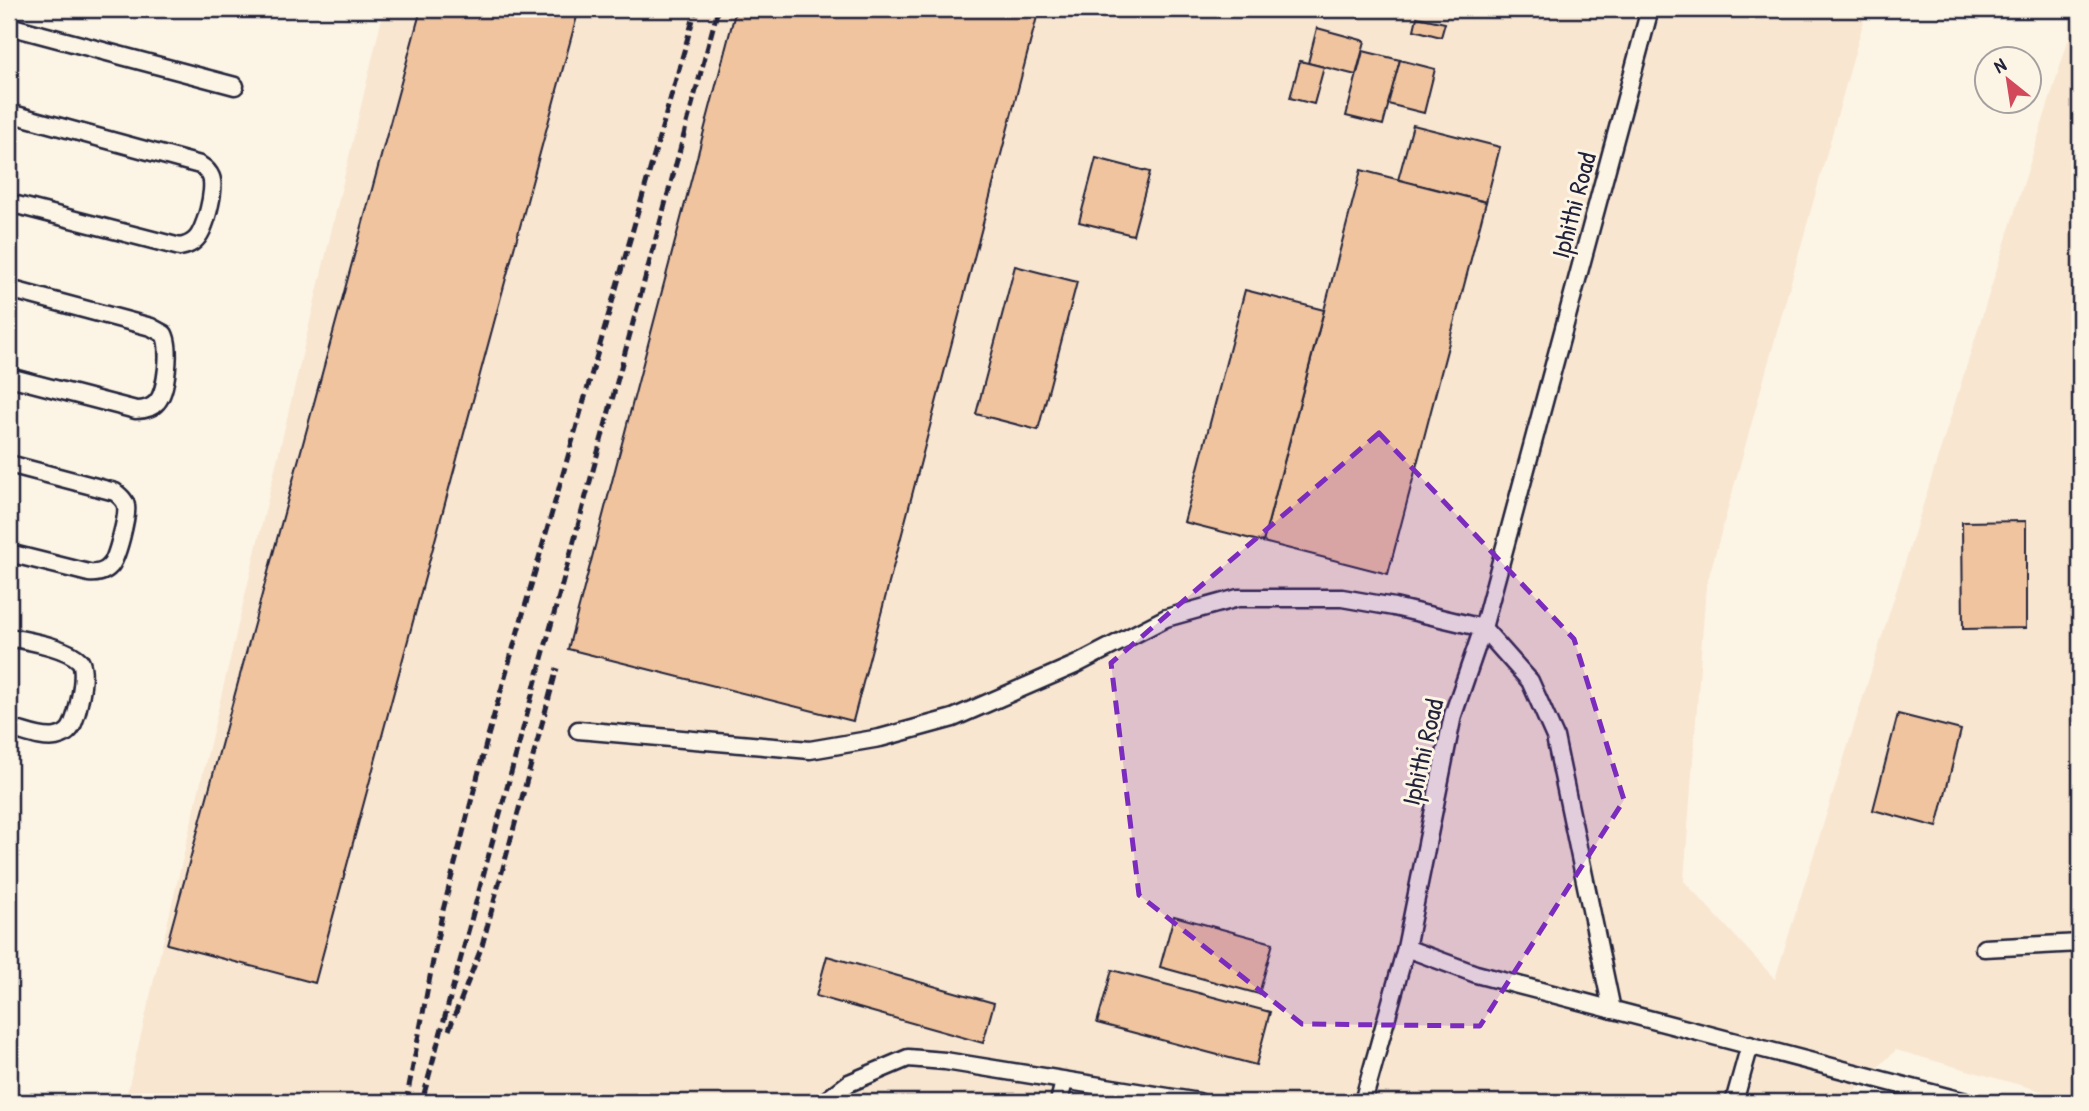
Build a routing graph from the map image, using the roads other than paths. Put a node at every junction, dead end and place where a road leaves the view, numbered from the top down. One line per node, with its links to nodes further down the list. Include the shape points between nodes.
1 (1650, 9): 10 (lane, Iphithi Road)
2 (9, 26): 3 (lane)
3 (234, 86)
4 (9, 113): 5 (lane, via 200,165 213,185 200,235 180,247)
5 (9, 203)
6 (9, 289): 7 (lane, via 151,327 164,334 169,347 162,393 157,403 143,410)
7 (9, 377)
8 (9, 464): 9 (lane, via 116,492 126,505 126,515 114,560 102,572 89,573)
9 (9, 552)
10 (1483, 628): 13 (lane, via 1342,598 1238,598 1166,618 1076,665 953,718 880,738 810,750); 15 (lane, Iphithi Road, via 1453,715); 17 (lane, via 1530,681 1555,737)
11 (9, 637): 12 (lane, via 71,655 83,667 83,680 74,721 64,734 45,737)
12 (9, 728)
13 (579, 730)
14 (2080, 943): 16 (lane)
15 (1406, 948): 17 (lane, via 1476,974); 23 (lane, Iphithi Road)
16 (1984, 948)
17 (1612, 1010): 18 (lane)
18 (1750, 1045): 24 (lane); 25 (lane)
19 (1064, 1081): 20 (lane, via 908,1058 849,1083); 21 (lane); 22 (lane)
20 (824, 1102)
21 (1059, 1102)
22 (1199, 1102)
23 (1363, 1102)
24 (1734, 1102)
25 (1966, 1102)

